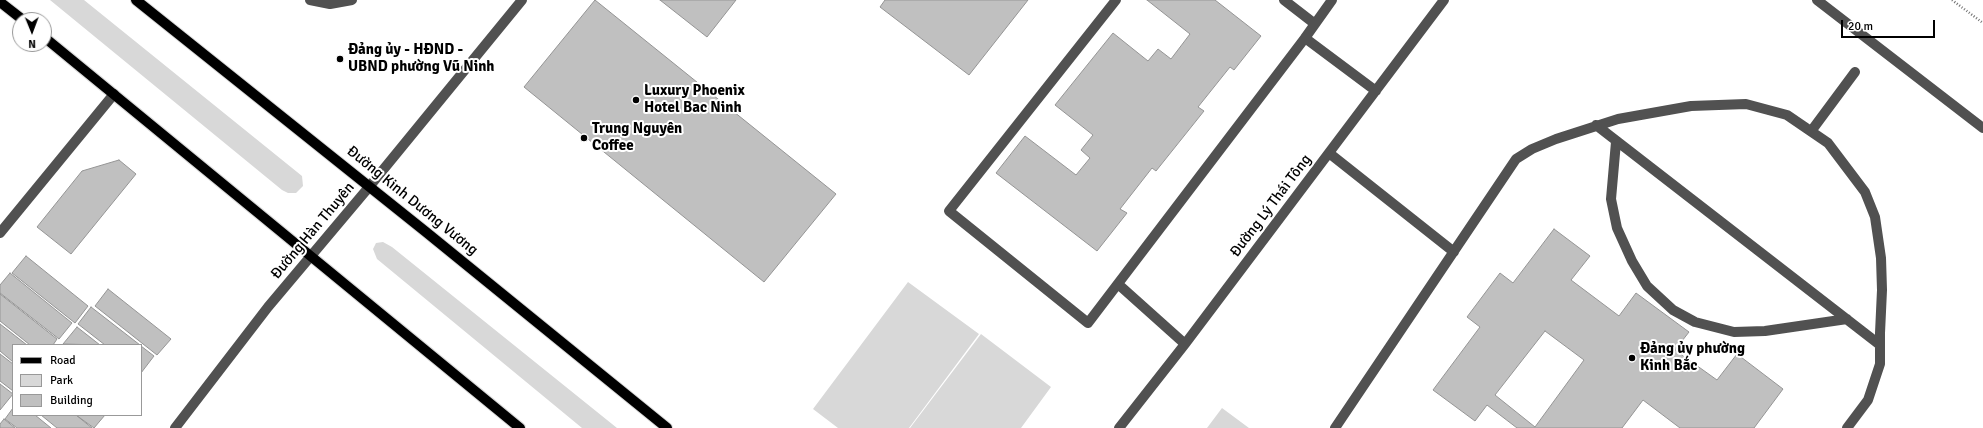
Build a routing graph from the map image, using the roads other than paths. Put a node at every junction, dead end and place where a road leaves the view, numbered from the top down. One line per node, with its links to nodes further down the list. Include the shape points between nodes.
1 (136, 0): 23 (main road, Đường Kinh Dương Vương)
2 (310, 0): 3 (street, via 330,4)
3 (352, 0)
4 (522, 0): 23 (street, Đường Hàn Thuyên)
5 (1116, 0): 27 (street, via 949,211 1088,323)
6 (1284, 0): 12 (street)
7 (1332, 0): 12 (street)
8 (1444, 0): 16 (street, Đường Lý Thái Tông)
9 (1817, 0): 19 (street)
10 (0, 2): 11 (main road)
11 (13, 12)
12 (1315, 24): 13 (street)
13 (1305, 38): 16 (street); 27 (street)
14 (52, 44): 17 (main road)
15 (1855, 72): 20 (street)
16 (1376, 91): 22 (street, Đường Lý Thái Tông)
17 (114, 94): 24 (street); 26 (main road)
18 (1596, 125): 20 (street, via 1666,109 1746,104 1788,115); 21 (street); 25 (street, via 1532,149 1516,159)
19 (1983, 128)
20 (1812, 130): 30 (street, via 1828,143 1849,169 1865,192 1875,217 1881,258)
21 (1616, 142): 28 (street); 28 (street, via 1611,199 1617,228 1632,261 1648,286 1673,310 1695,322 1734,332 1766,332)
22 (1328, 153): 25 (street); 29 (street, Đường Lý Thái Tông)
23 (370, 187): 26 (street, Đường Hàn Thuyên); 33 (main road, Đường Kinh Dương Vương)
24 (0, 233)
25 (1454, 252): 35 (street)
26 (310, 257): 31 (street, Đường Hàn Thuyên); 32 (main road)
27 (1118, 284): 29 (street)
28 (1848, 319): 30 (street)
29 (1185, 344): 34 (street, Đường Lý Thái Tông)
30 (1880, 344): 36 (street, via 1880,364 1868,400)
31 (175, 428)
32 (520, 428)
33 (667, 428)
34 (1119, 428)
35 (1334, 428)
36 (1847, 428)

